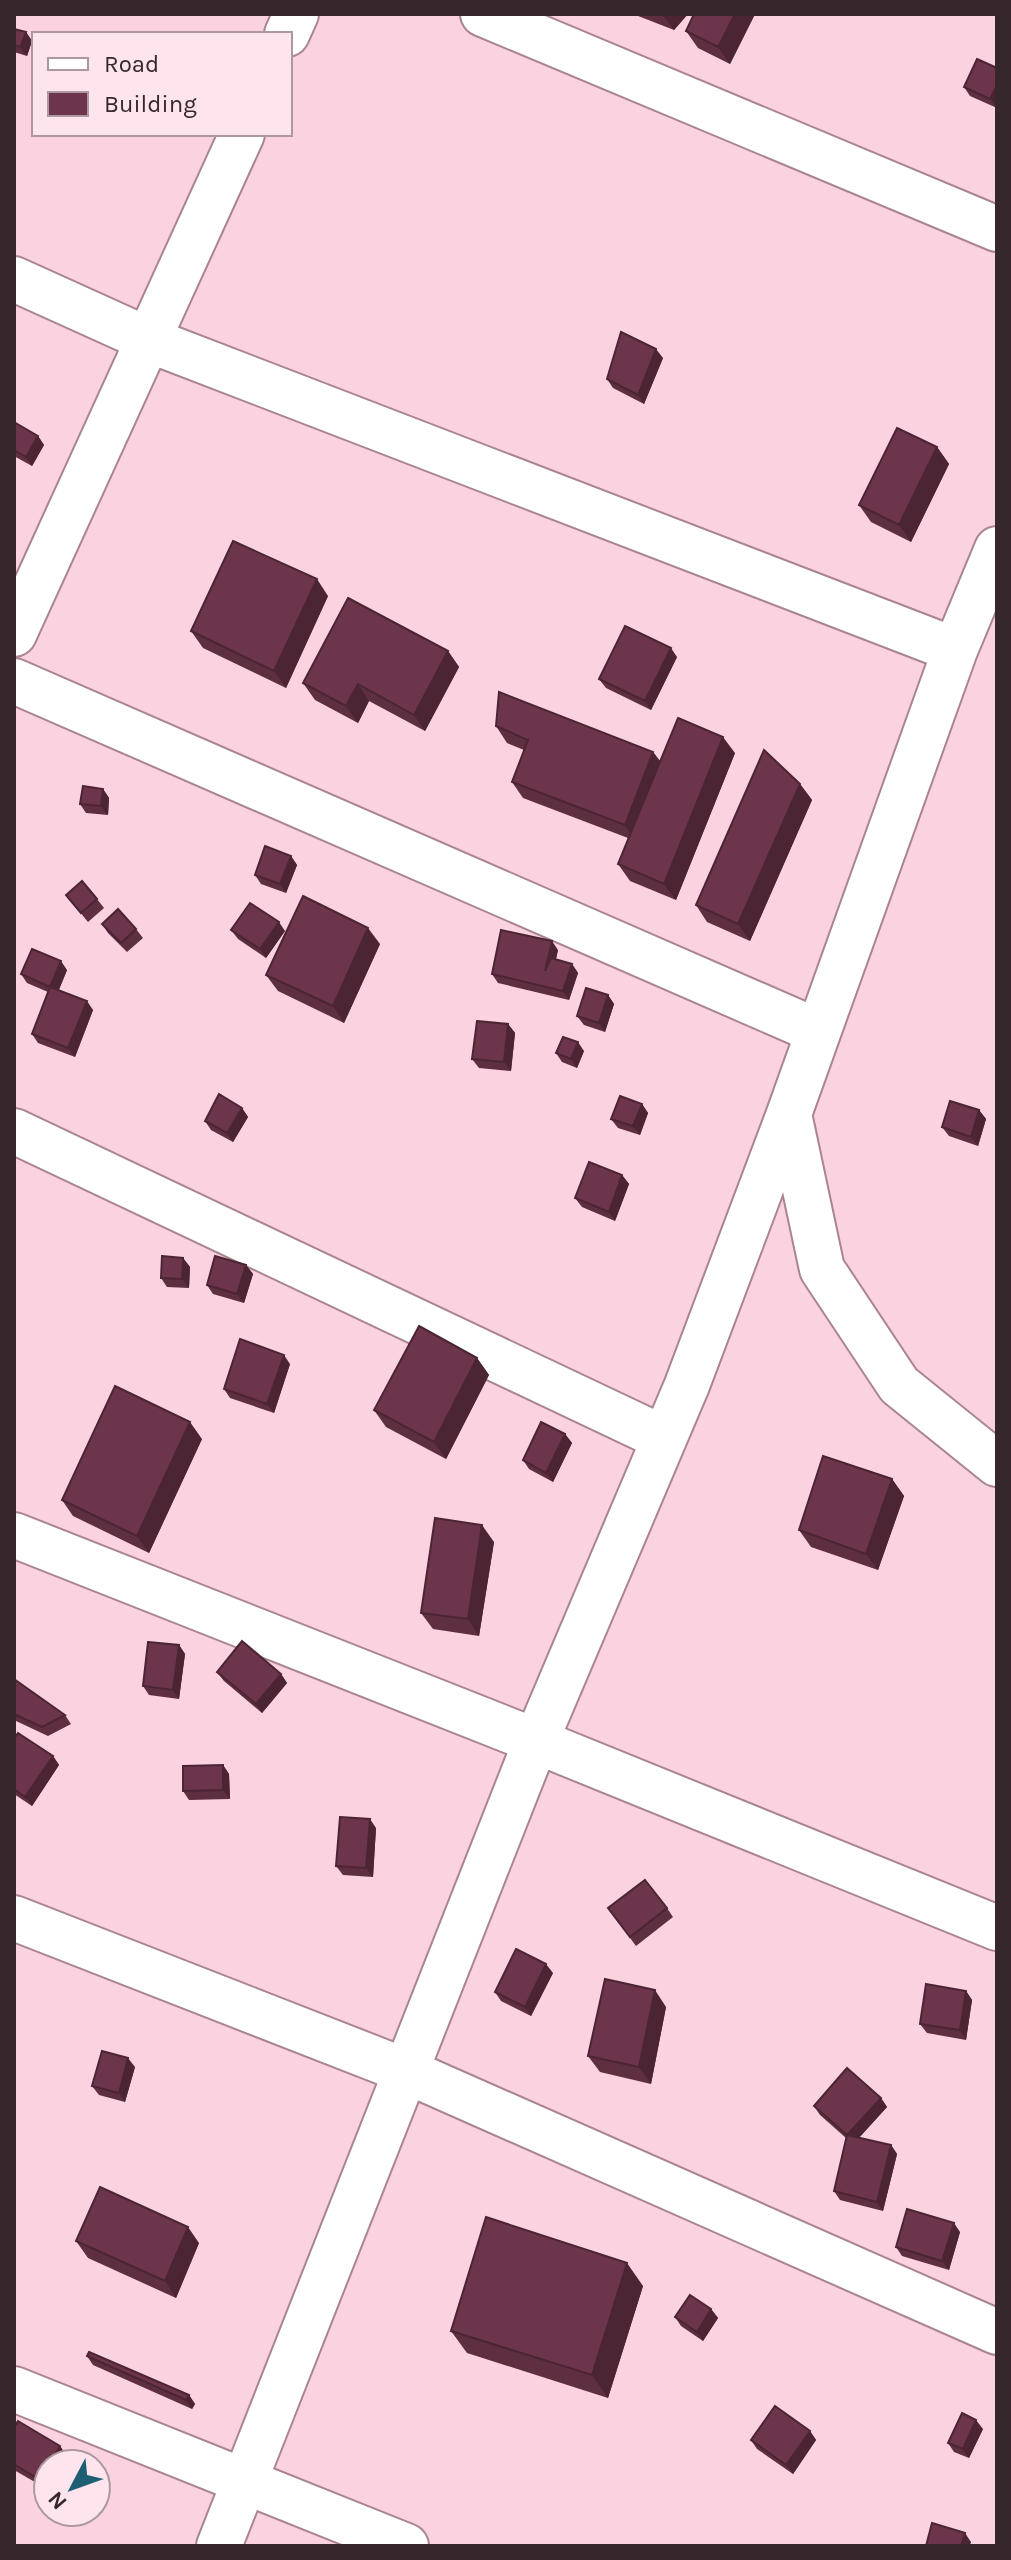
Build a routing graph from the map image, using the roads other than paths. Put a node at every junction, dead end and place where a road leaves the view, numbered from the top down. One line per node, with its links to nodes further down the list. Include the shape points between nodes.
1 (483, 14): 3 (street)
2 (241, 136): 5 (street)
3 (997, 229)
4 (14, 279): 5 (street)
5 (149, 340): 7 (street); 8 (street)
6 (997, 549): 8 (street)
7 (14, 634)
8 (955, 650): 10 (street)
9 (14, 681): 10 (street)
10 (817, 1031): 11 (street)
11 (789, 1114): 13 (street); 14 (street, via 822,1269 899,1385)
12 (14, 1131): 13 (street)
13 (663, 1438): 16 (street)
14 (997, 1464)
15 (14, 1535): 16 (street)
16 (536, 1741): 18 (street); 19 (street)
17 (14, 1918): 19 (street)
18 (997, 1928)
19 (406, 2071): 20 (street); 22 (street)
20 (997, 2332)
21 (14, 2389): 22 (street)
22 (244, 2482): 23 (street); 24 (street)
23 (219, 2546)
24 (406, 2546)

